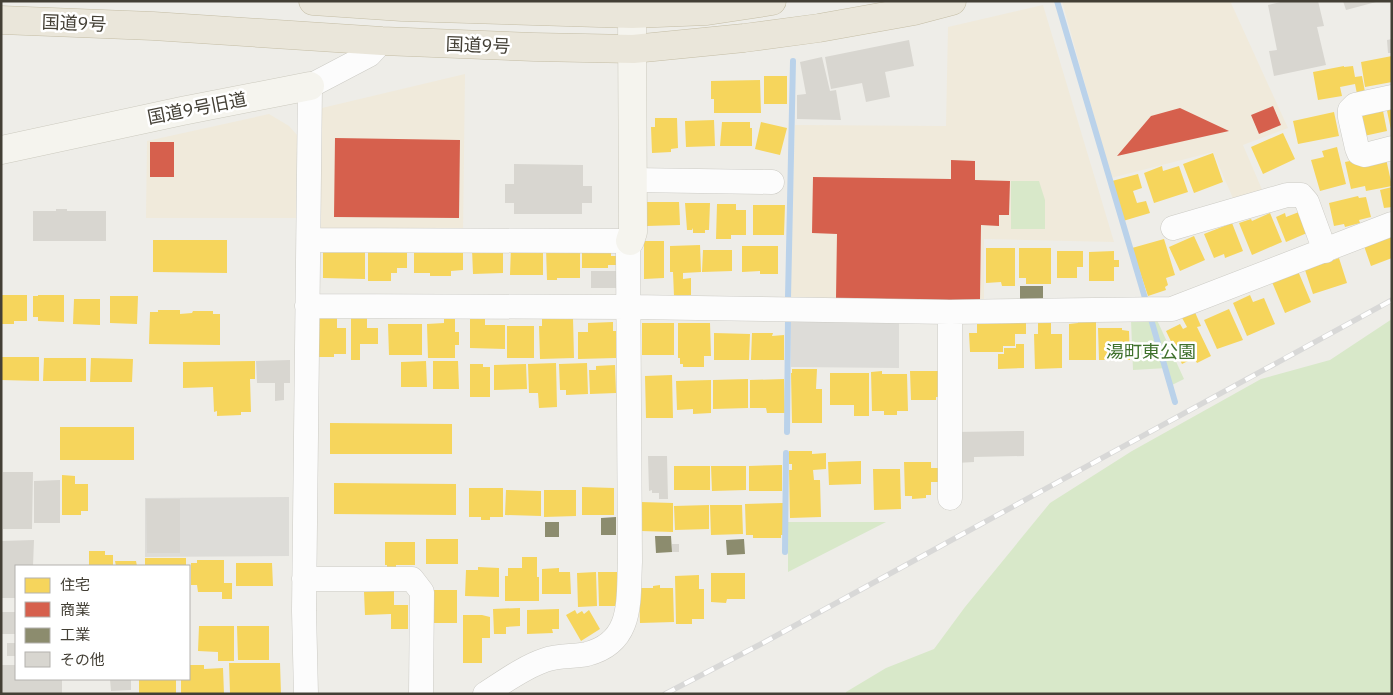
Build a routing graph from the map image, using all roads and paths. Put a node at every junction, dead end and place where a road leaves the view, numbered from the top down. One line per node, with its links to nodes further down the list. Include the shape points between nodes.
1 (313, 1): 4 (highway, 国道9号, via 402,7)
2 (772, 1): 4 (highway, 国道9号, via 707,11)
3 (952, 1): 7 (highway, 国道9号, via 819,28)
4 (631, 8): 7 (street)
5 (1, 20): 6 (highway, 国道9号)
6 (382, 41): 7 (highway, 国道9号); 8 (street, 国道9号旧道, via 369,55)
7 (633, 49): 12 (street)
8 (310, 86): 11 (street, 国道9号旧道); 16 (street)
9 (1392, 97): 10 (street, via 1355,104 1350,110 1350,117 1359,154)
10 (1392, 148)
11 (1, 150)
12 (633, 180): 13 (street); 17 (street, via 633,232)
13 (772, 182)
14 (1392, 224): 18 (street)
15 (1172, 228): 18 (street, via 1287,195 1300,196 1307,202)
16 (309, 240): 17 (street); 19 (street)
17 (630, 241): 20 (street)
18 (1325, 250): 21 (street, via 1172,309)
19 (307, 306): 20 (street); 23 (street)
20 (630, 307): 21 (street); 26 (street, via 630,562 626,619 612,642 596,651 544,660)
21 (950, 312): 22 (street)
22 (950, 498)
23 (304, 579): 24 (street); 25 (street, via 412,579 422,592)
24 (306, 694)
25 (421, 694)
26 (485, 694)

